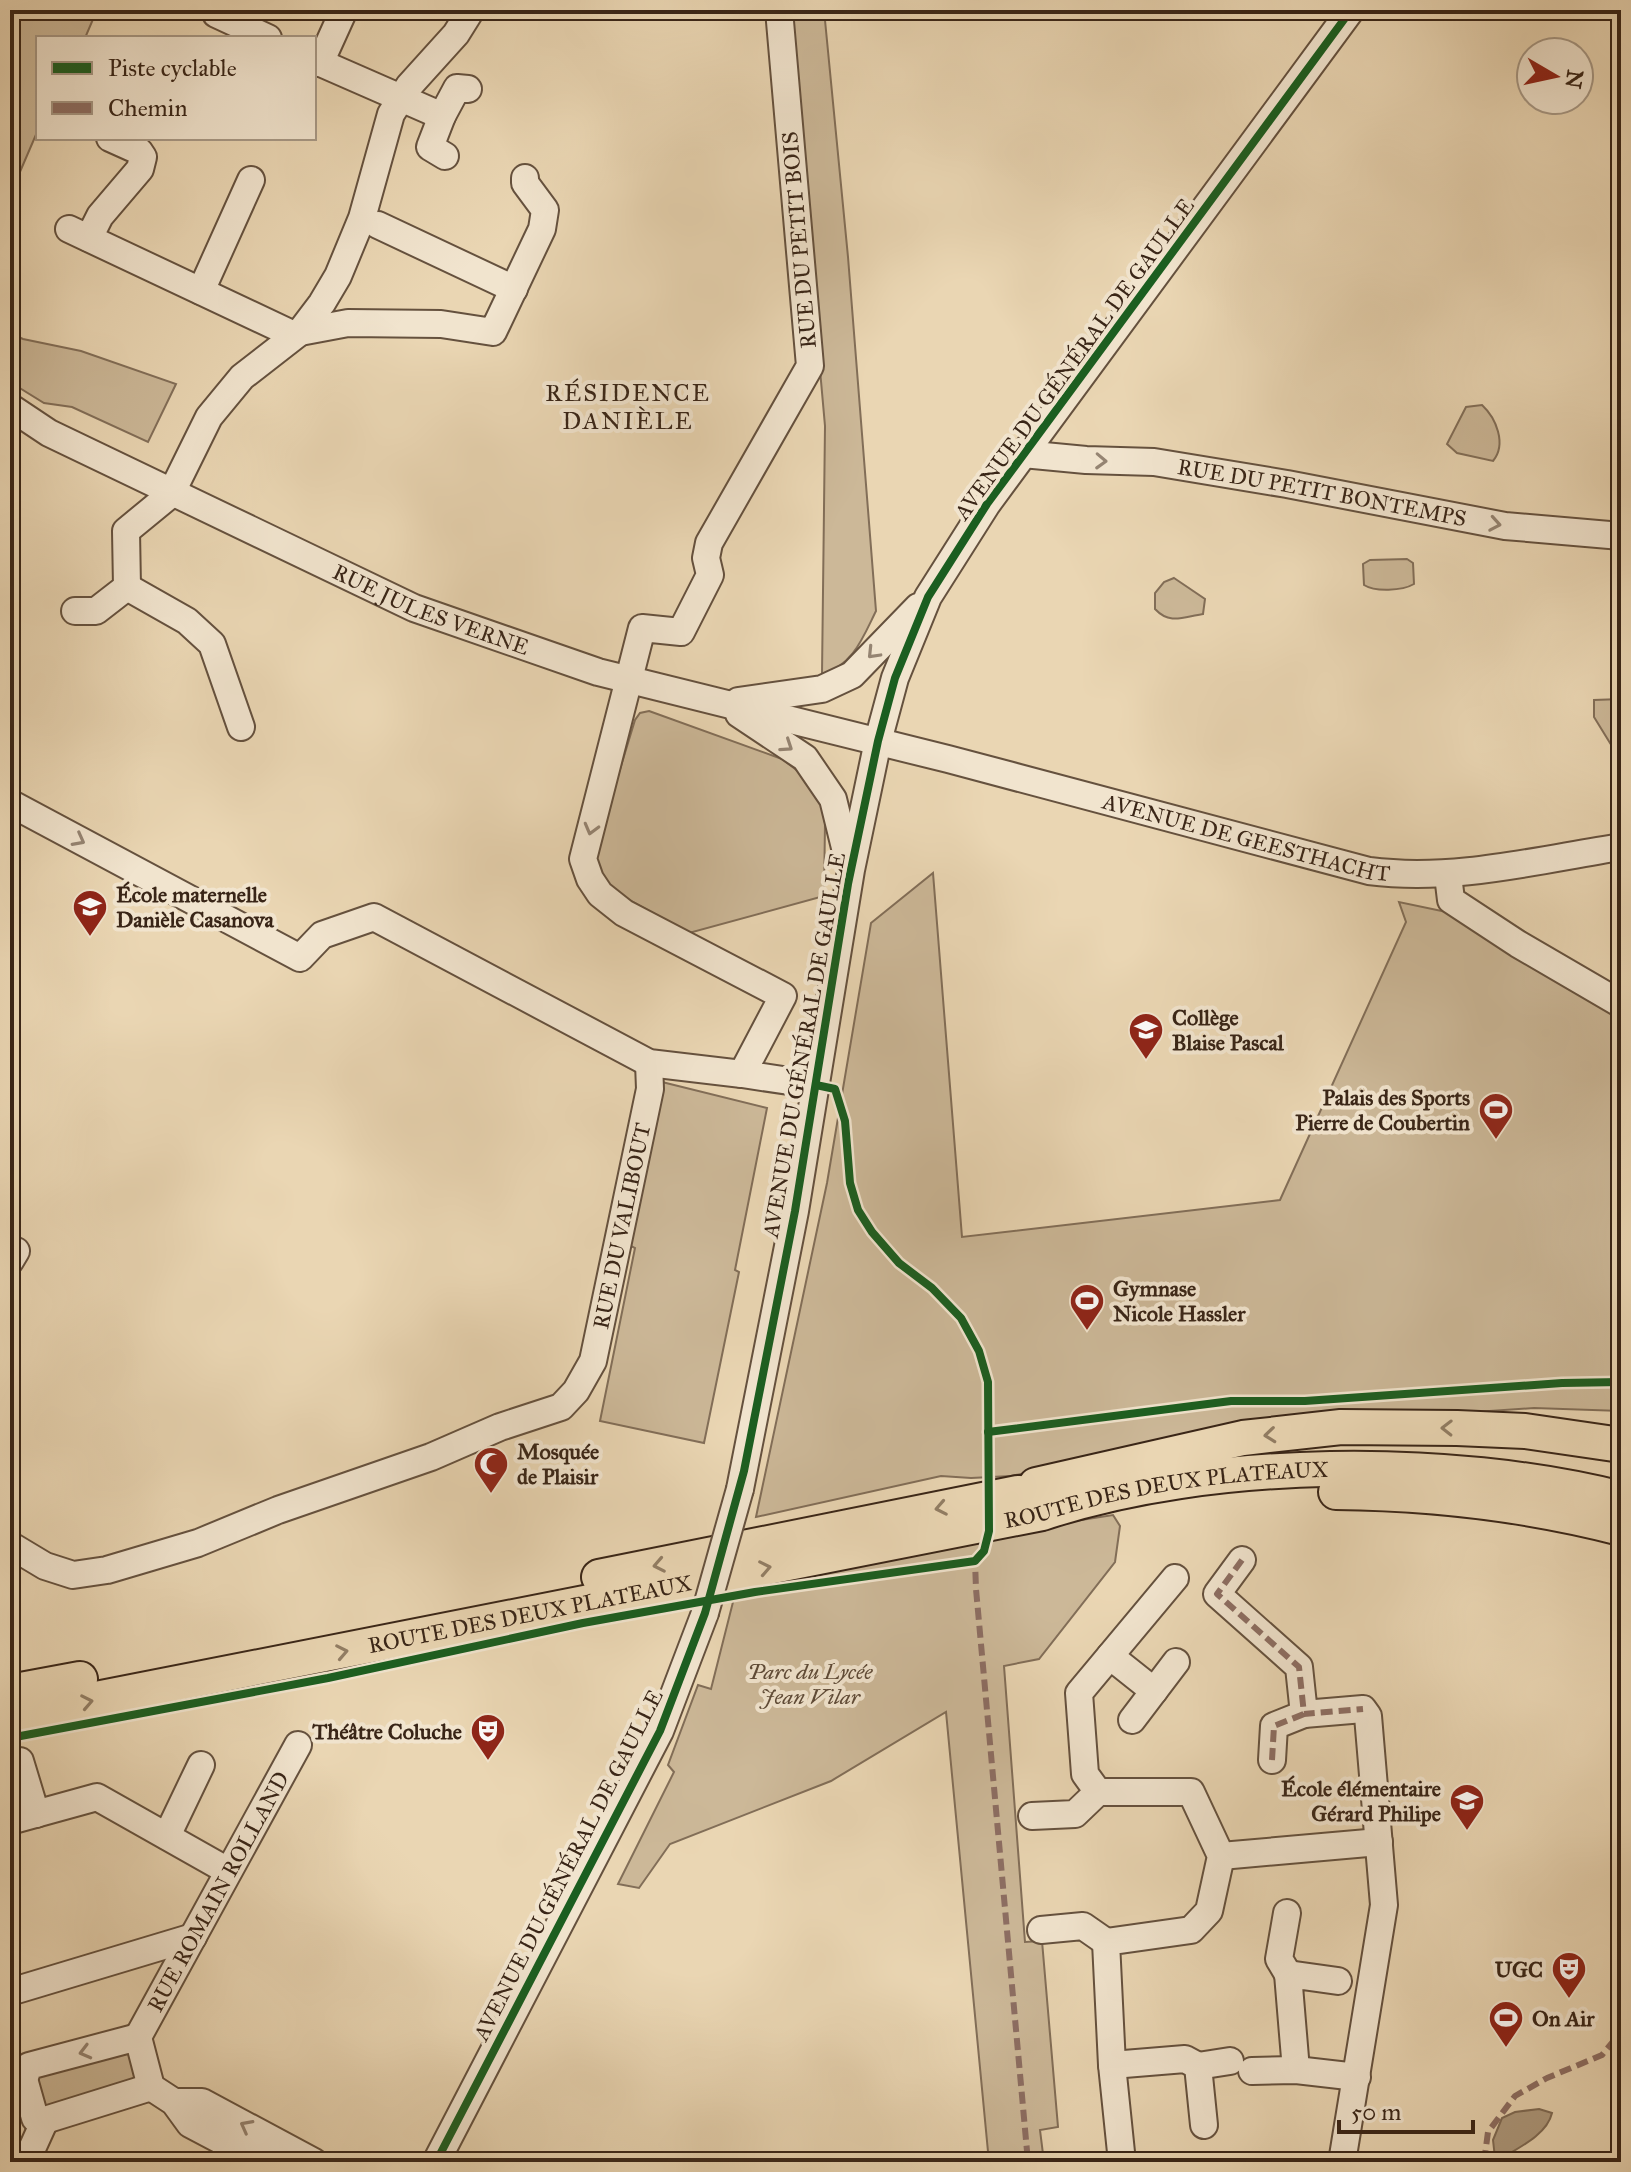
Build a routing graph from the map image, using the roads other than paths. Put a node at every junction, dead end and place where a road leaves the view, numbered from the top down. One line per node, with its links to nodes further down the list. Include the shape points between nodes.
1 (344, 10): 7 (street)
2 (471, 10): 9 (street)
3 (779, 10): 28 (street, RUE DU PETIT BOIS, via 810,366 709,543 710,575 681,632 642,628)
4 (1351, 10): 22 (street, AVENUE DU GÉNÉRAL DE GAULLE)
5 (213, 11): 6 (street)
6 (264, 36)
7 (317, 61): 9 (street)
8 (468, 89): 10 (street, via 457,88)
9 (400, 100): 10 (street); 18 (street, via 391,114 362,218)
10 (442, 116): 12 (street, via 430,147)
11 (114, 140): 17 (street, via 139,151 151,149 140,169 79,234)
12 (445, 156)
13 (525, 178): 16 (street, via 545,210 542,229)
14 (251, 180): 17 (street)
15 (378, 225): 16 (street)
16 (514, 289): 19 (street, via 493,332 441,324)
17 (201, 291): 20 (street)
18 (322, 303): 19 (street); 20 (street)
19 (348, 323): 20 (street)
20 (297, 334): 23 (street, via 242,377 209,417)
21 (10, 407): 23 (street, RUE JULES VERNE, via 49,433)
22 (1023, 454): 24 (street, RUE DU PETIT BONTEMPS, one-way to 24, via 1154,462 1505,526); 26 (street, AVENUE DU GÉNÉRAL DE GAULLE)
23 (171, 494): 25 (street, via 126,531); 28 (street, RUE JULES VERNE, via 414,608)
24 (1621, 536)
25 (127, 587): 27 (street, via 96,611); 30 (street, via 187,621 212,644)
26 (928, 597): 29 (street, one-way to 29, via 852,675 822,689); 31 (street, AVENUE DU GÉNÉRAL DE GAULLE, via 895,678)
27 (75, 611)
28 (631, 679): 29 (street, RUE JULES VERNE); 38 (street, one-way to 38, via 583,859 600,894 624,913 783,996)
29 (722, 703): 31 (street, RUE JULES VERNE); 34 (street, one-way to 34, via 805,758 833,799)
30 (241, 727)
31 (878, 741): 34 (street, AVENUE DU GÉNÉRAL DE GAULLE); 35 (street, AVENUE DE GEESTHACHT, via 1357,868 1408,876)
32 (10, 803): 37 (street, one-way to 37, via 300,958 322,935 374,917)
33 (1621, 847): 35 (street, AVENUE DE GEESTHACHT)
34 (851, 870): 39 (street, AVENUE DU GÉNÉRAL DE GAULLE)
35 (1448, 875): 36 (street, via 1451,900)
36 (1621, 1004)
37 (649, 1063): 38 (street); 48 (street, RUE DU VALIBOUT, via 650,1089 593,1361 561,1407 198,1543 107,1570 73,1575)
38 (742, 1074): 39 (street)
39 (816, 1085): 91 (street, AVENUE DU GÉNÉRAL DE GAULLE, bridge, via 740,1489 705,1613 660,1731)
40 (1525, 1431): 41 (main road, via 1547,1425); 42 (main road); 46 (main road, one-way to 46, via 1341,1427 1243,1438 1035,1485)
41 (1621, 1432)
42 (1621, 1445)
43 (1621, 1487): 46 (main road, ROUTE DES DEUX PLATEAUX, via 1502,1464 1311,1456 1221,1463 1036,1495)
44 (1359, 1492): 46 (main road, via 1221,1493 1082,1513); 47 (main road, via 1511,1504); 49 (main road, via 1579,1530)
45 (1621, 1499): 46 (main road, ROUTE DES DEUX PLATEAUX, via 1503,1477 1309,1469)
46 (1030, 1503): 55 (main road, ROUTE DES DEUX PLATEAUX, one-way to 55); 57 (main road, ROUTE DES DEUX PLATEAUX, one-way to 46)
47 (1621, 1528)
48 (10, 1545)
49 (1621, 1547)
50 (1242, 1560): 56 (street, via 1217,1594 1299,1667)
51 (1175, 1578): 52 (street)
52 (1110, 1656): 54 (street); 63 (street, via 1079,1693 1085,1774)
53 (1176, 1662): 54 (street)
54 (1154, 1691): 58 (street)
55 (10, 1692)
56 (1304, 1714): 60 (street, via 1274,1726); 68 (street, via 1363,1709 1368,1716)
57 (10, 1716)
58 (1132, 1720)
59 (298, 1745): 70 (street, RUE ROMAIN ROLLAND)
60 (1272, 1760)
61 (20, 1761): 64 (street)
62 (201, 1765): 67 (street)
63 (1098, 1792): 65 (street, via 1075,1814); 69 (street, via 1191,1792)
64 (36, 1814): 66 (street); 67 (street, via 97,1797)
65 (1032, 1816)
66 (10, 1821)
67 (167, 1836): 70 (street)
68 (1379, 1842): 69 (street); 82 (street, via 1384,1905)
69 (1221, 1856): 74 (street, via 1209,1911 1191,1930)
70 (228, 1871): 73 (street, RUE ROMAIN ROLLAND)
71 (1287, 1913): 75 (street, via 1279,1959)
72 (1041, 1930): 74 (street, via 1083,1926)
73 (193, 1937): 77 (street); 78 (street, RUE ROMAIN ROLLAND)
74 (1106, 1942): 79 (street)
75 (1288, 1974): 76 (street); 81 (street)
76 (1338, 1981)
77 (10, 1992)
78 (138, 2037): 83 (street, one-way to 83, via 29,2066); 84 (street)
79 (1112, 2065): 80 (street, via 1185,2059); 92 (street)
80 (1198, 2066): 81 (street); 87 (street)
81 (1296, 2070): 82 (street)
82 (1357, 2077): 93 (street)
83 (17, 2078): 86 (street, via 35,2118)
84 (151, 2087): 85 (street); 86 (street)
85 (174, 2102): 89 (street, via 190,2124); 90 (street, one-way to 85, via 202,2102)
86 (45, 2120): 88 (street)
87 (1204, 2125)
88 (26, 2162)
89 (262, 2162)
90 (314, 2162)
91 (436, 2162)
92 (1122, 2162)
93 (1342, 2162)

